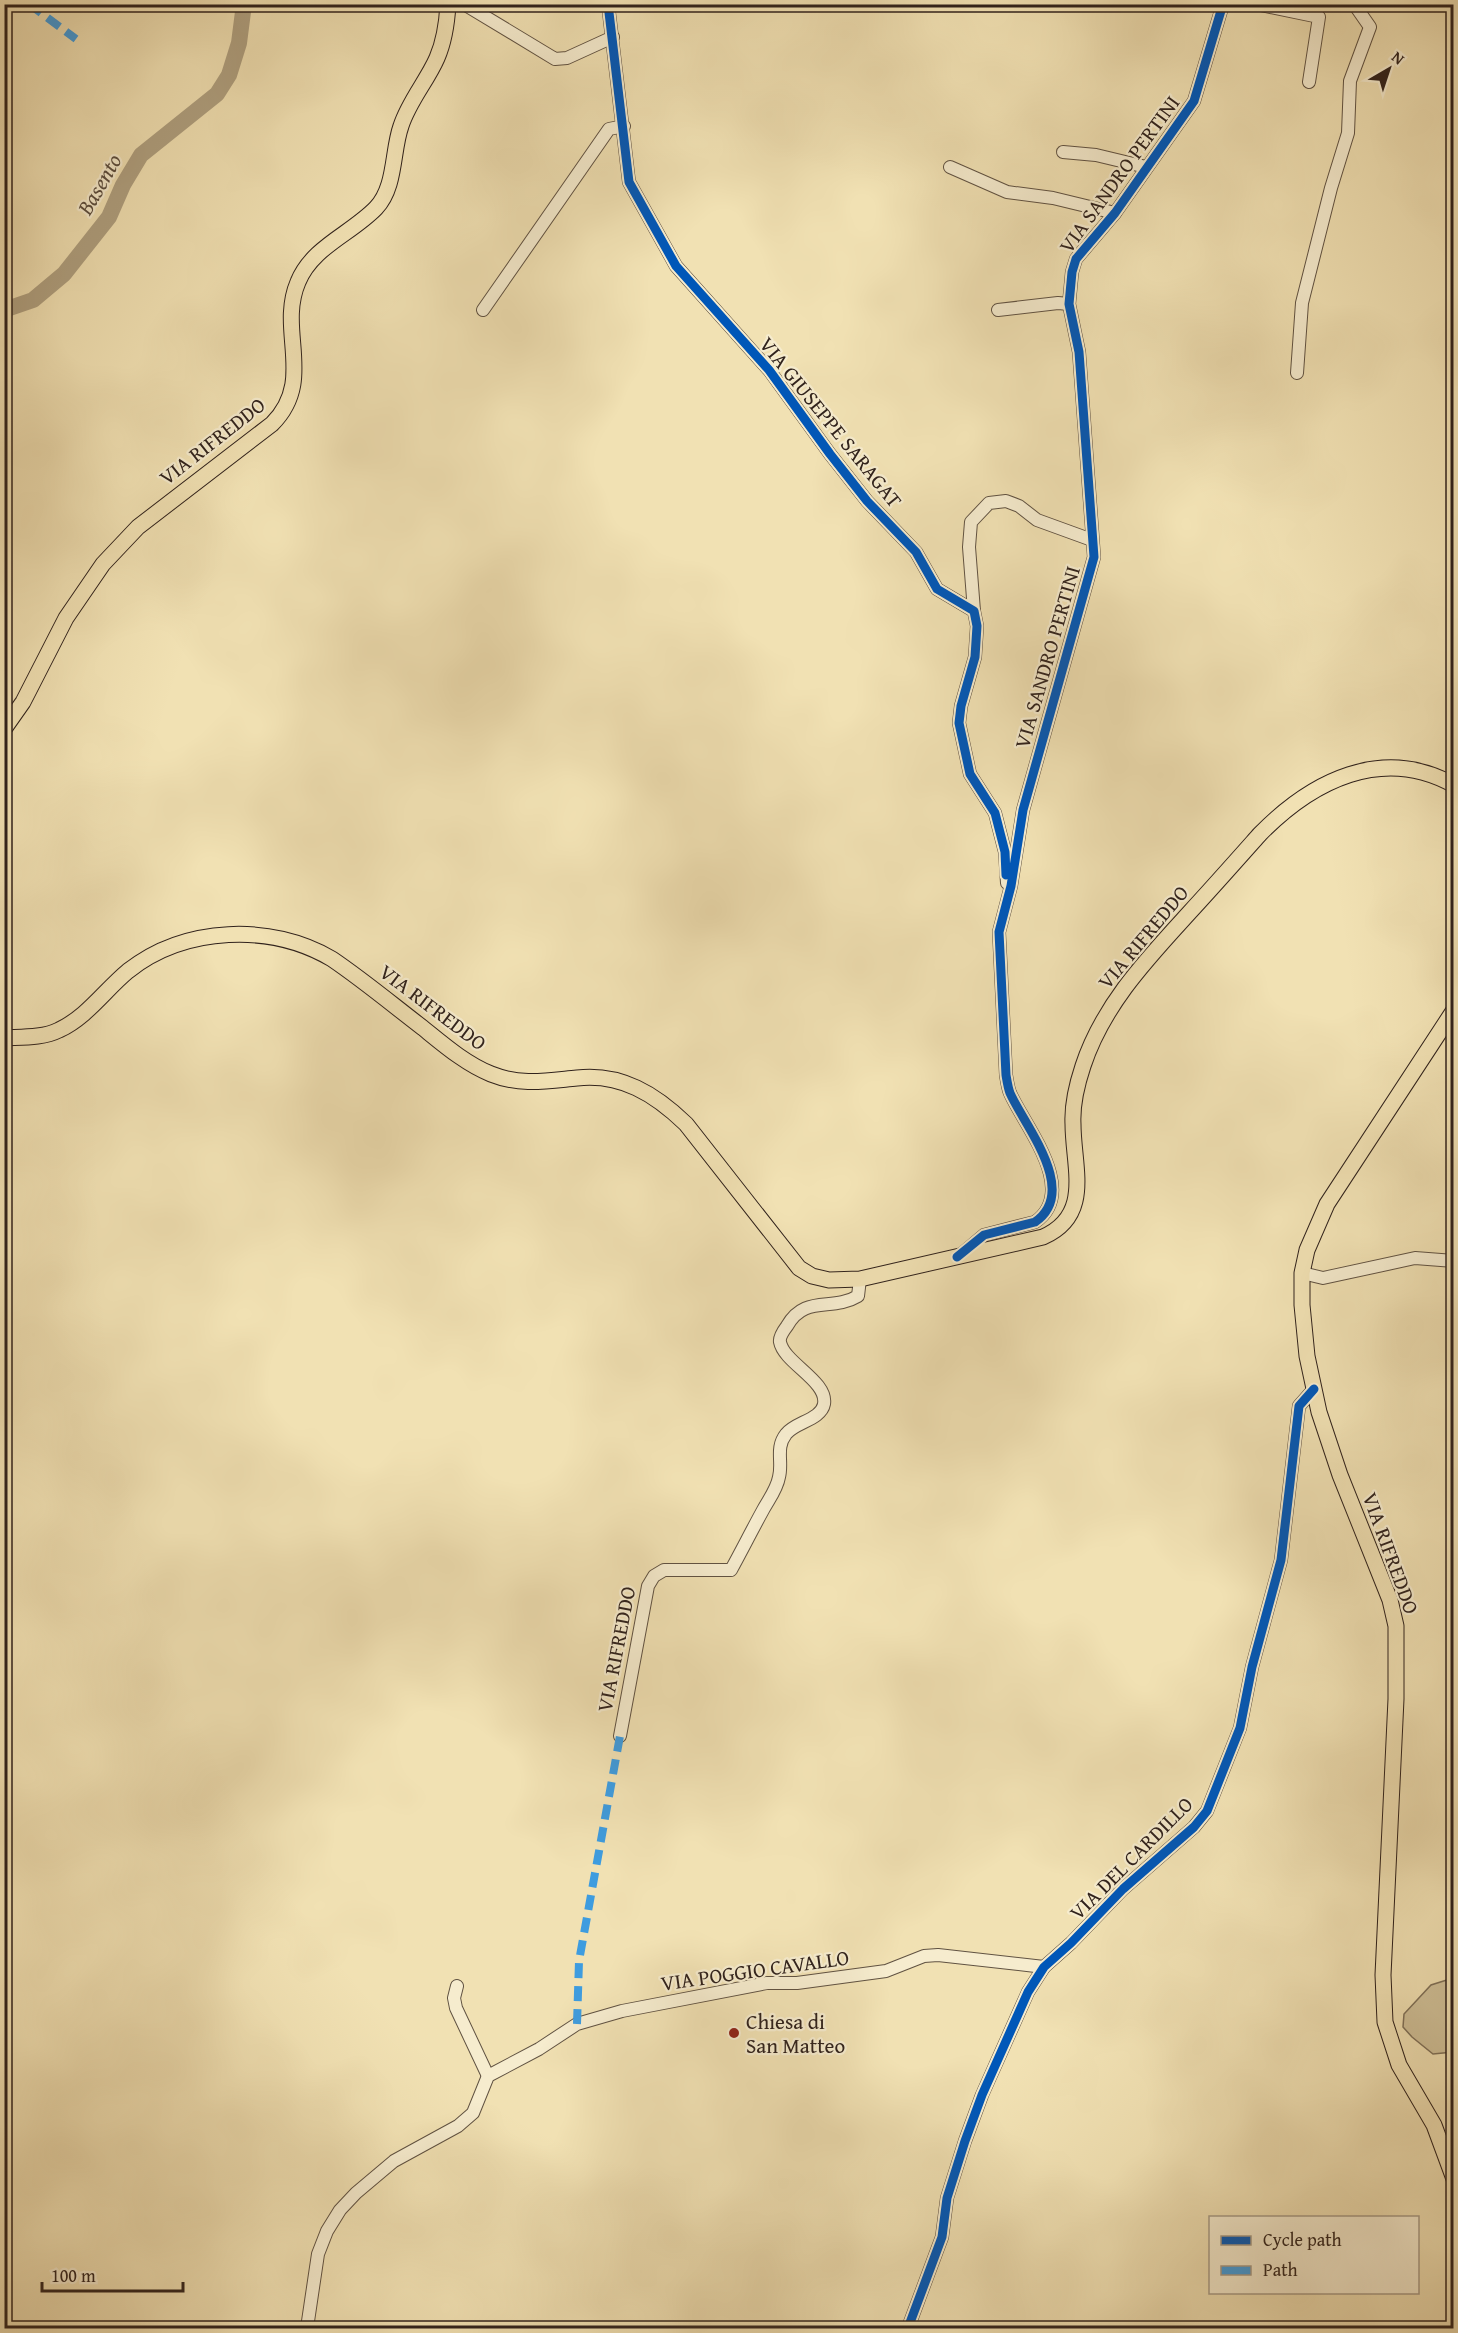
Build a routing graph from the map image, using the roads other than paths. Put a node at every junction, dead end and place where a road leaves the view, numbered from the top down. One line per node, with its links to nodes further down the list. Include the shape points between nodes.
1 (448, 4): 20 (main road, VIA RIFREDDO, via 438,56 401,125 382,198 369,214 318,253 298,282 291,318 295,381 283,411 272,424 138,527 103,564 66,618 23,702)
2 (464, 4): 7 (street, via 555,59 567,58)
3 (608, 4): 7 (street, VIA GIUSEPPE SARAGAT)
4 (1223, 4): 12 (street, VIA SANDRO PERTINI, via 1194,101)
5 (1256, 4): 8 (street, via 1319,17)
6 (1354, 4): 17 (street, via 1370,27 1350,81 1348,133 1302,303)
7 (613, 37): 9 (street, VIA GIUSEPPE SARAGAT)
8 (1309, 81)
9 (624, 126): 15 (street, via 609,129); 19 (street, VIA GIUSEPPE SARAGAT, via 629,182 676,266 769,370 867,501 916,552 937,589)
10 (1063, 152): 12 (street)
11 (950, 167): 13 (street, via 1007,192)
12 (1146, 167): 13 (street, VIA SANDRO PERTINI)
13 (1115, 213): 14 (street, VIA SANDRO PERTINI, via 1076,259)
14 (1070, 304): 16 (street); 18 (street, VIA SANDRO PERTINI, via 1079,352)
15 (483, 310)
16 (998, 310)
17 (1297, 373)
18 (1092, 540): 19 (street, via 1037,519 1006,501 989,503 971,522); 22 (street, VIA SANDRO PERTINI, via 1094,557 1023,810)
19 (974, 611): 22 (street, via 975,657 959,723 970,774 995,813 1005,852 1006,879)
20 (4, 729)
21 (1454, 785): 25 (main road, VIA RIFREDDO, via 1410,768 1368,769 1302,798 1277,817 1126,984 1100,1027 1082,1069 1075,1099 1072,1122 1077,1189 1068,1220 1044,1238)
22 (1011, 886): 25 (street, VIA SANDRO PERTINI, via 999,941 1006,1075 1010,1093 1041,1148 1052,1192 1042,1217 1035,1222 984,1235)
23 (1454, 1010): 27 (main road, VIA RIFREDDO, via 1327,1204 1310,1241)
24 (4, 1038): 28 (main road, VIA RIFREDDO, via 58,1031 90,1009 129,970 186,941 239,934 289,941 332,959 482,1070 522,1082 614,1079 647,1093 686,1124 799,1268 828,1280)
25 (957, 1257): 28 (main road, VIA RIFREDDO)
26 (1454, 1261): 27 (street, via 1414,1258 1323,1278)
27 (1302, 1273): 29 (main road, VIA RIFREDDO, via 1307,1356)
28 (860, 1279): 30 (street, VIA RIFREDDO, via 858,1296 844,1303 801,1309 781,1336 784,1350 817,1385 825,1402 818,1414 785,1434 778,1450 776,1488 731,1570 664,1570 648,1586)
29 (1314, 1389): 31 (street, VIA DEL CARDILLO, via 1299,1406 1281,1560 1251,1667 1240,1728 1207,1811); 34 (main road, VIA RIFREDDO, via 1340,1475 1390,1600 1396,1626 1383,1976 1385,2022 1399,2065 1434,2125)
30 (620, 1736)
31 (1044, 1967): 33 (street, VIA POGGIO CAVALLO, via 924,1956 886,1971 767,1983 673,2000 577,2024); 36 (street, VIA DEL CARDILLO, via 1028,1992 982,2095 947,2198 942,2237)
32 (457, 1986): 33 (street, via 456,2008)
33 (488, 2076): 35 (street, via 473,2113 458,2126 394,2161 340,2210 318,2254)
34 (1454, 2179)
35 (307, 2328)
36 (908, 2328)

